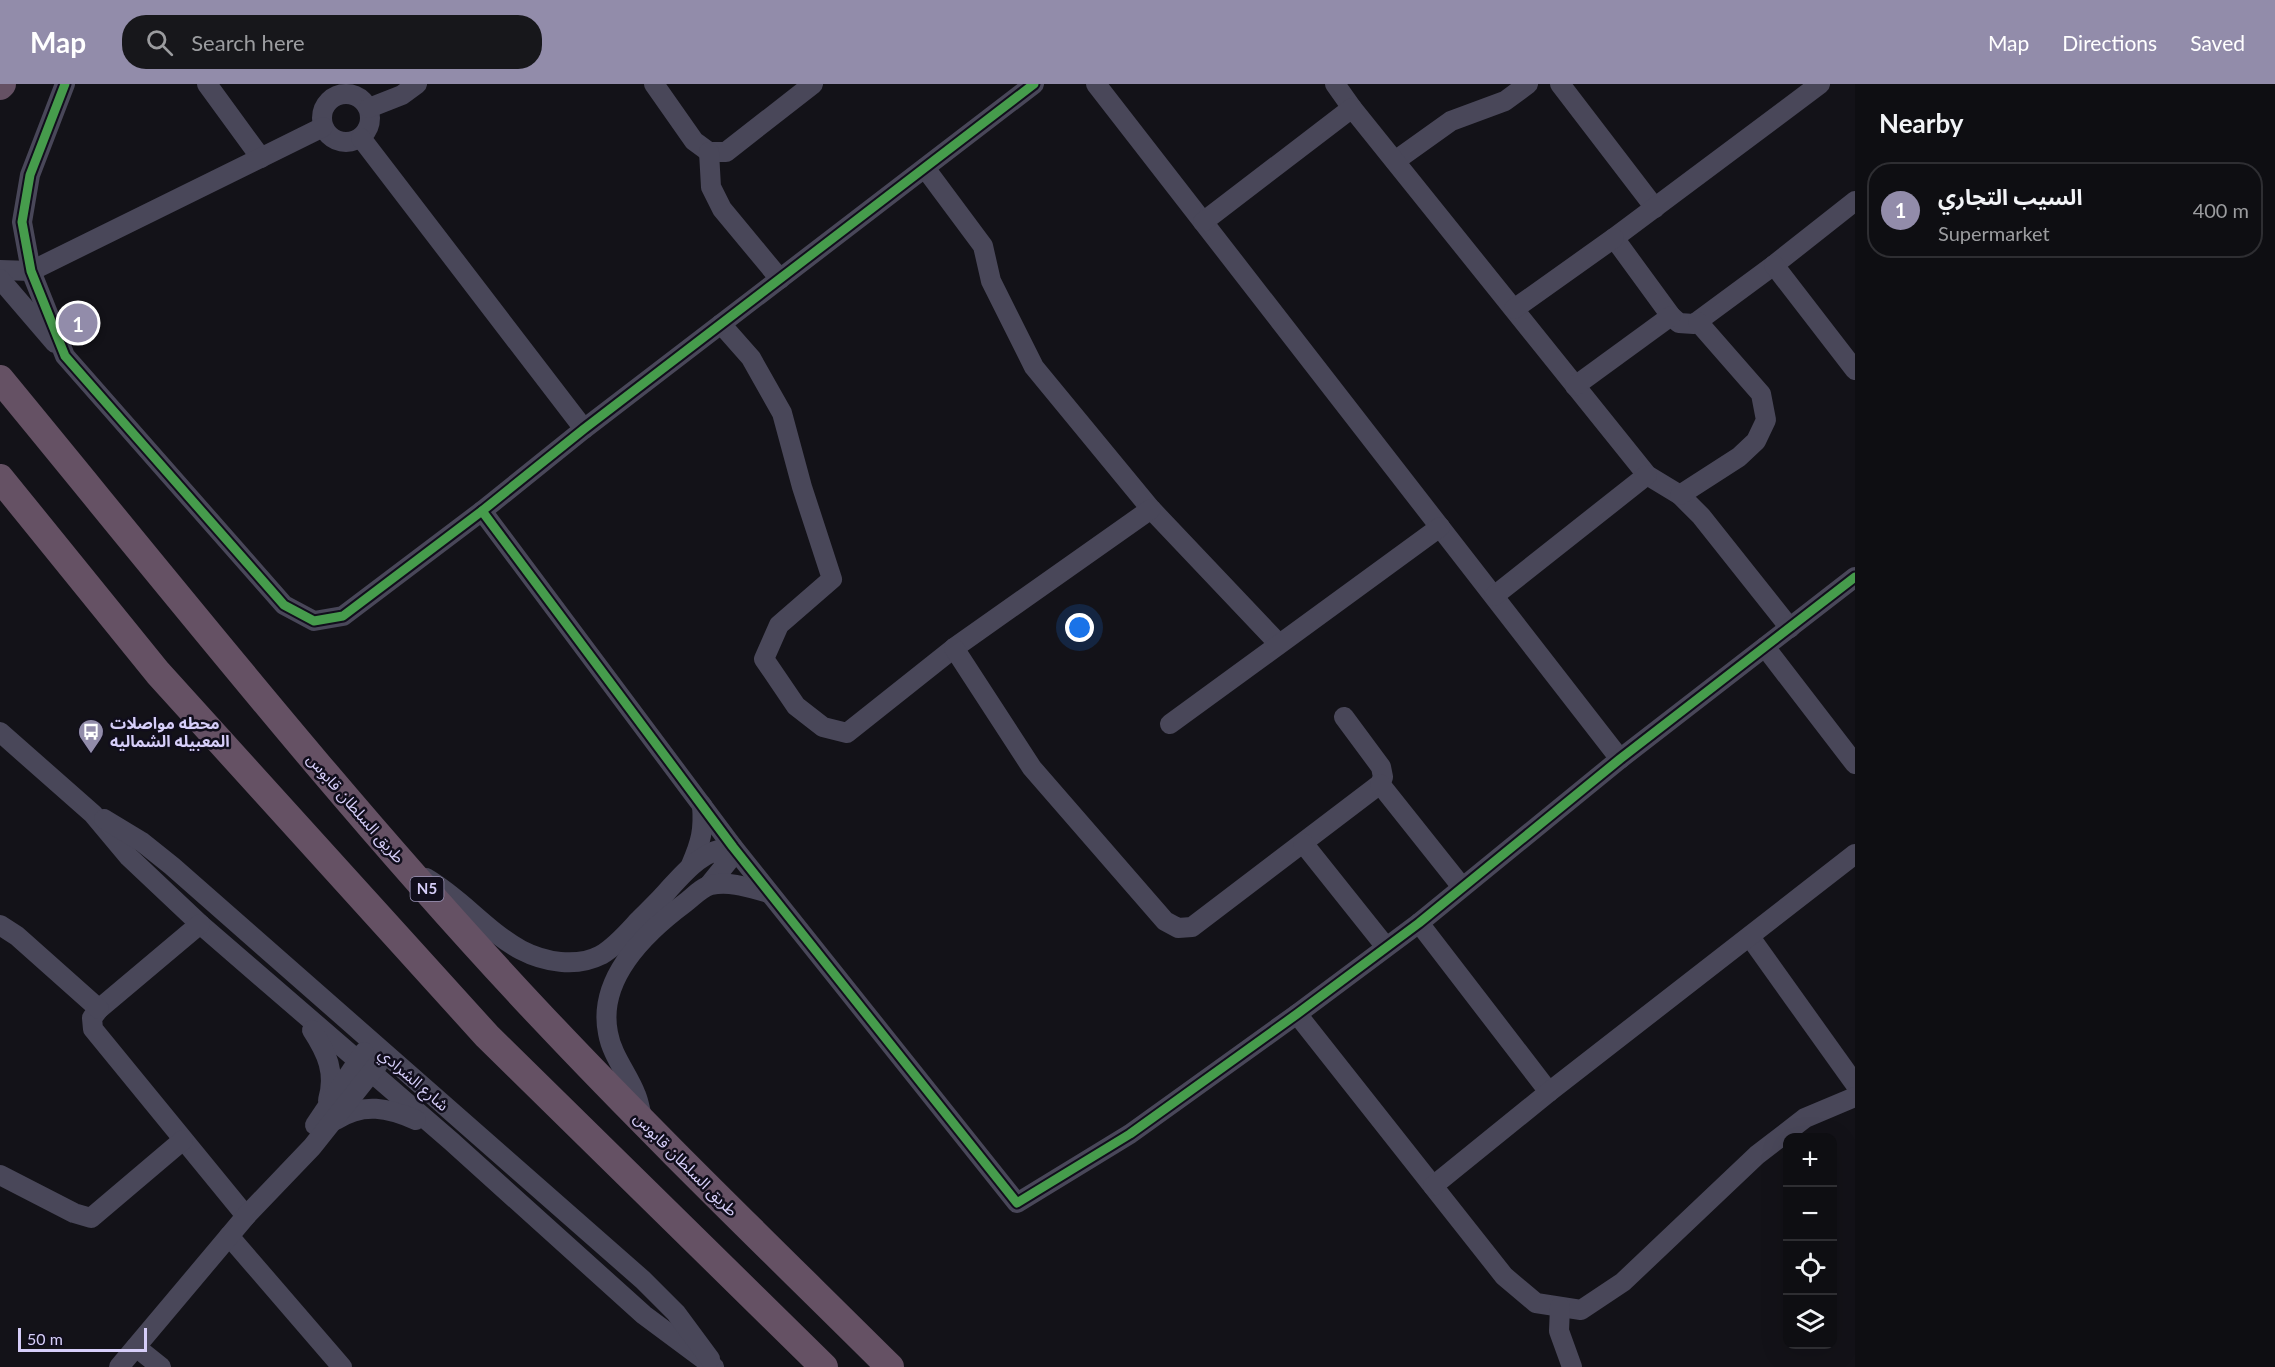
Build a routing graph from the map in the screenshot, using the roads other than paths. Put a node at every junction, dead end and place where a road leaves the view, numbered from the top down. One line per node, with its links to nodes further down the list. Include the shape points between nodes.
1 (10, 84): 14 (street)
2 (65, 84): 29 (street, via 30,175 22,222)
3 (207, 84): 20 (street)
4 (417, 84): 15 (street, via 402,95)
5 (654, 84): 19 (street, via 694,141)
6 (813, 84): 19 (street, via 726,152)
7 (1034, 84): 22 (street)
8 (1096, 84): 25 (street)
9 (1335, 84): 16 (street)
10 (1528, 84): 21 (street, via 1505,101 1451,121)
11 (1560, 84): 24 (street)
12 (1820, 84): 24 (street)
13 (328, 91): 15 (street, via 359,97); 17 (street)
14 (0, 101)
15 (369, 108): 18 (street, via 370,124)
16 (1352, 108): 21 (street); 25 (street)
17 (323, 127): 18 (street, via 335,140 353,142); 20 (street)
18 (361, 138): 40 (street)
19 (709, 152): 31 (street, via 711,187 722,209)
20 (261, 158): 29 (street)
21 (1395, 161): 32 (street)
22 (925, 168): 31 (street); 45 (street, via 983,246 991,281 1034,367)
23 (1855, 201): 27 (street)
24 (1655, 208): 26 (street)
25 (1203, 222): 47 (street)
26 (1614, 238): 32 (street); 33 (street)
27 (1774, 266): 34 (street); 37 (street)
28 (0, 270): 29 (street)
29 (31, 271): 36 (street)
30 (0, 279): 36 (street)
31 (780, 279): 35 (street)
32 (1514, 309): 39 (street)
33 (1671, 316): 34 (street, via 1687,325); 39 (street)
34 (1698, 322): 43 (street, via 1761,394 1766,420 1756,441 1739,458)
35 (721, 324): 40 (street); 54 (street, via 751,358 782,413 832,579 778,625 764,659 796,705 823,727 847,733)
36 (65, 356): 46 (street, via 284,604 314,621 343,616)
37 (1855, 370)
38 (0, 379): 67 (highway, طريق السلطان قابوس / N5, via 331,781)
39 (1575, 386): 41 (street)
40 (584, 429): 46 (street)
41 (1647, 475): 43 (street); 50 (street)
42 (0, 478): 48 (highway)
43 (1680, 495): 51 (street)
44 (0, 497): 48 (street, via 16,516)
45 (1151, 509): 52 (street); 54 (street)
46 (482, 511): 61 (street)
47 (1440, 527): 50 (street); 52 (street)
48 (50, 540): 98 (highway, via 158,673 487,1036)
49 (1855, 578): 51 (street)
50 (1494, 596): 58 (street)
51 (1790, 628): 53 (street)
52 (1279, 644): 56 (street)
53 (1765, 647): 58 (street); 59 (street)
54 (954, 648): 63 (street, via 1032,768 1165,921 1178,928 1192,927)
55 (1344, 717): 60 (street, via 1381,767)
56 (1170, 724)
57 (0, 732): 62 (street, شارع الشرادي)
58 (1620, 759): 69 (street)
59 (1855, 764)
60 (1380, 784): 63 (street); 69 (street)
61 (702, 805): 64 (street); 66 (street, via 702,838)
62 (93, 814): 72 (street, شارع الشرادي, via 129,856); 79 (street, شارع الشرادي, via 157,854)
63 (1303, 843): 75 (street)
64 (733, 847): 66 (street, via 720,848); 68 (street, via 730,859); 70 (street)
65 (1855, 854): 74 (street)
66 (691, 865): 67 (street, via 615,944 585,961 561,962 521,950 440,886)
67 (408, 868): 85 (highway, طريق السلطان قابوس / N5)
68 (709, 885): 70 (street, via 732,883); 85 (street, via 669,915 631,952 611,989 607,1032 636,1094)
69 (1462, 887): 71 (street)
70 (769, 892): 78 (street, via 1017,1203 1130,1134)
71 (1419, 922): 75 (street); 82 (street)
72 (200, 924): 76 (street, شارع الشرادي); 77 (street)
73 (0, 926): 77 (street, via 17,936)
74 (1750, 936): 81 (street); 82 (street)
75 (1386, 947): 78 (street)
76 (294, 1006): 80 (street, شارع الشرادي); 84 (street, via 329,1062)
77 (99, 1009): 86 (street, via 92,1018 93,1029)
78 (1297, 1014): 89 (street)
79 (378, 1048): 80 (street); 97 (street, شارع الشرادي, via 652,1289 691,1330)
80 (364, 1068): 84 (street); 87 (street, شارع الشرادي)
81 (1855, 1084)
82 (1549, 1092): 89 (street)
83 (1855, 1097): 92 (street, via 1804,1118 1757,1155 1623,1282 1581,1310)
84 (327, 1118): 87 (street, via 358,1110 387,1109); 90 (street, via 290,1169)
85 (644, 1123): 99 (highway, طريق السلطان قابوس / N5)
86 (183, 1140): 88 (street, via 91,1218); 90 (street)
87 (451, 1141): 97 (street, شارع الشرادي, via 635,1308)
88 (0, 1175)
89 (1433, 1186): 92 (street, via 1503,1276 1536,1303)
90 (246, 1216): 91 (street)
91 (229, 1236): 93 (street); 96 (street)
92 (1560, 1307): 100 (street, via 1559,1331)
93 (136, 1347): 94 (street); 95 (street)
94 (119, 1367)
95 (161, 1367)
96 (342, 1367)
97 (714, 1367)
98 (824, 1367)
99 (890, 1367)
100 (1572, 1367)

